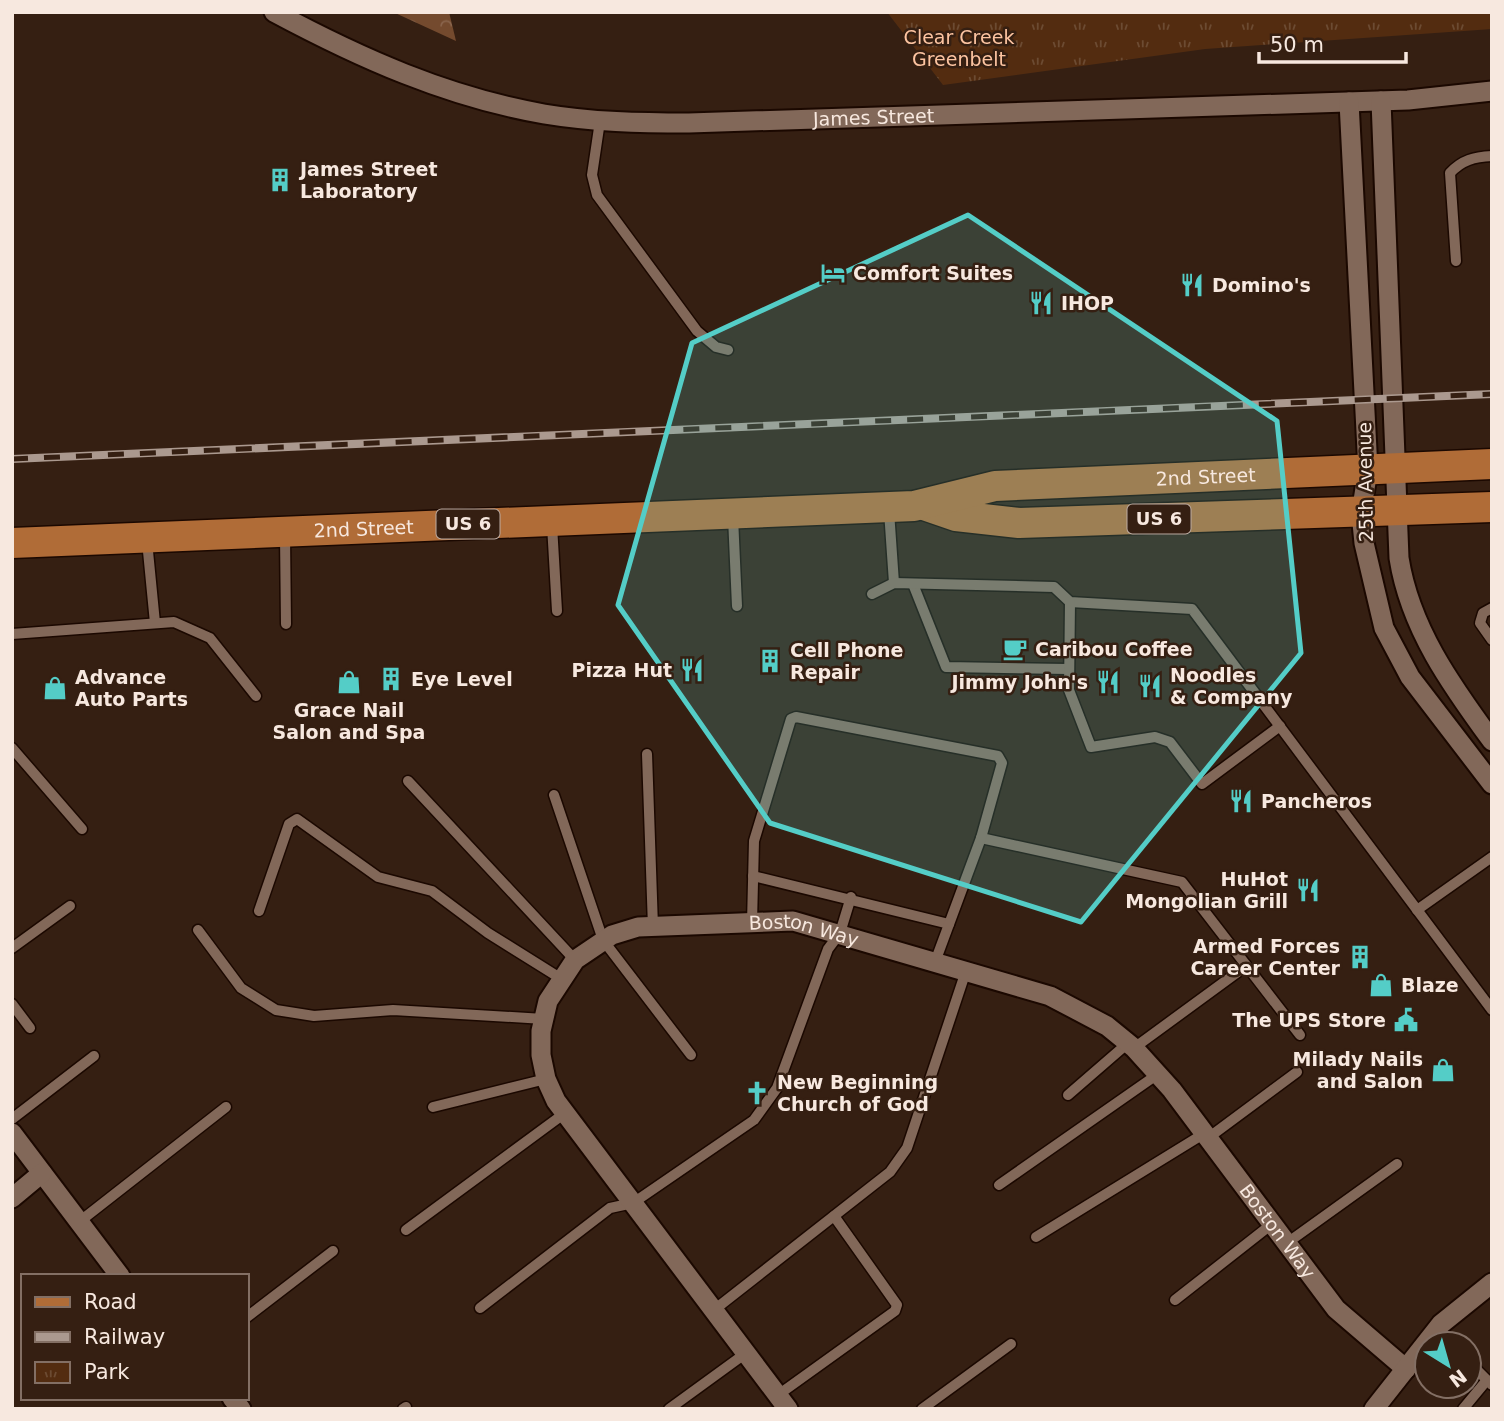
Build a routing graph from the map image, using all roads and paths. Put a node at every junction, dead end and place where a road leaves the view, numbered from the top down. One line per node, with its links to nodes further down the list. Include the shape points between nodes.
1 (274, 12): 5 (street, James Street, via 406,76 474,99)
2 (1492, 91): 3 (street, James Street)
3 (1381, 101): 4 (street, James Street); 10 (street, 25th Avenue)
4 (1349, 102): 5 (street, James Street, via 689,123); 10 (street, 25th Avenue)
5 (600, 121): 8 (lane, via 592,175 597,195 698,331 716,347)
6 (1492, 156): 7 (lane, via 1458,164 1450,173)
7 (1455, 261)
8 (728, 349)
9 (1492, 464): 10 (main road, 2nd Street / US 6)
10 (1382, 469): 11 (main road, 2nd Street / US 6, via 995,486); 14 (street, 25th Avenue); 16 (street, 25th Avenue)
11 (924, 505): 12 (main road, 2nd Street / US 6); 16 (main road, 2nd Street / US 6, via 956,516 1019,523)
12 (888, 507): 15 (main road, 2nd Street / US 6); 21 (lane)
13 (1492, 507): 14 (main road, 2nd Street / US 6)
14 (1398, 511): 16 (main road, 2nd Street / US 6); 35 (street, 25th Avenue, via 1403,582 1417,623 1452,685)
15 (733, 513): 17 (main road, 2nd Street / US 6); 25 (lane)
16 (1361, 513): 39 (street, 25th Avenue, via 1370,577 1384,628 1410,677)
17 (552, 520): 18 (main road, 2nd Street / US 6); 27 (lane)
18 (285, 531): 19 (main road, 2nd Street / US 6); 29 (lane)
19 (147, 537): 20 (main road, 2nd Street / US 6); 28 (lane)
20 (12, 543)
21 (894, 583): 22 (lane); 23 (lane)
22 (913, 584): 24 (lane, via 1054,587); 32 (lane, via 946,667)
23 (872, 594)
24 (1070, 602): 32 (lane); 34 (lane, via 1192,609)
25 (737, 606)
26 (1492, 608): 31 (lane, via 1483,613 1480,623)
27 (556, 611)
28 (155, 623): 30 (lane); 33 (lane, via 174,622 210,638)
29 (286, 624)
30 (12, 634)
31 (1492, 640)
32 (1068, 669): 34 (lane, via 1069,690 1091,747 1156,737 1170,741 1202,784)
33 (256, 696)
34 (1280, 726): 48 (lane)
35 (1492, 741)
36 (12, 748): 41 (lane)
37 (647, 754): 51 (lane)
38 (408, 781): 56 (lane)
39 (1492, 784)
40 (554, 795): 54 (lane)
41 (82, 829)
42 (981, 838): 44 (lane, via 1002,764 998,756 796,717 788,722 754,841); 50 (lane); 58 (lane, via 1182,882)
43 (1492, 857): 48 (lane)
44 (753, 876): 45 (lane); 49 (lane)
45 (850, 897): 50 (lane); 53 (lane)
46 (70, 906): 55 (lane)
47 (259, 911): 60 (lane, via 289,824 297,819 378,877 432,891)
48 (1418, 911): 62 (lane)
49 (752, 923): 51 (street, Boston Way); 53 (street, Boston Way, via 793,921)
50 (949, 924): 57 (lane)
51 (653, 927): 54 (street, Boston Way, via 638,927)
52 (198, 930): 63 (lane, via 242,988 276,1010 314,1016 393,1010)
53 (840, 933): 57 (street, Boston Way); 83 (lane, via 828,949 768,1105 754,1120)
54 (603, 940): 56 (street, Boston Way); 67 (lane)
55 (12, 948)
56 (575, 960): 60 (street, Boston Way)
57 (935, 961): 59 (street, Boston Way)
58 (1247, 966): 65 (lane); 66 (lane)
59 (966, 971): 66 (street, Boston Way, via 1059,1000); 84 (lane, via 907,1148 890,1172)
60 (560, 978): 63 (street, Boston Way)
61 (12, 1004): 64 (lane)
62 (1492, 1010)
63 (544, 1019): 71 (street, Boston Way, via 541,1055)
64 (30, 1028)
65 (1300, 1035)
66 (1131, 1045): 70 (street, Boston Way); 72 (lane)
67 (691, 1055)
68 (94, 1056): 76 (lane)
69 (1297, 1072): 78 (lane)
70 (1158, 1074): 78 (street, Boston Way); 81 (lane)
71 (546, 1079): 74 (lane); 75 (street, Boston Way)
72 (1068, 1096)
73 (226, 1107): 85 (lane)
74 (433, 1107)
75 (565, 1112): 83 (street, Boston Way); 87 (lane)
76 (12, 1119)
77 (12, 1133): 80 (street)
78 (1207, 1136): 86 (street, Boston Way); 88 (lane)
79 (1397, 1164): 89 (lane)
80 (42, 1173): 82 (street); 85 (street)
81 (999, 1185)
82 (12, 1198)
83 (633, 1203): 94 (lane, via 610,1208); 95 (street, Boston Way)
84 (834, 1216): 95 (lane); 102 (lane, via 897,1305)
85 (79, 1222): 91 (street)
86 (1272, 1224): 89 (street, Boston Way); 93 (lane)
87 (406, 1230)
88 (1036, 1237)
89 (1287, 1243): 100 (street, Boston Way, via 1336,1309)
90 (333, 1251): 96 (lane)
91 (118, 1274)
92 (1492, 1283): 97 (street)
93 (1175, 1300)
94 (480, 1308)
95 (714, 1310): 99 (street, Boston Way)
96 (248, 1316)
97 (1437, 1329): 100 (street)
98 (1011, 1344): 104 (lane)
99 (746, 1353): 102 (street, Boston Way); 103 (lane)
100 (1406, 1369): 105 (street)
101 (1489, 1382): 106 (lane)
102 (783, 1402)
103 (669, 1409)
104 (922, 1409)
105 (1374, 1409)
106 (1463, 1409)

